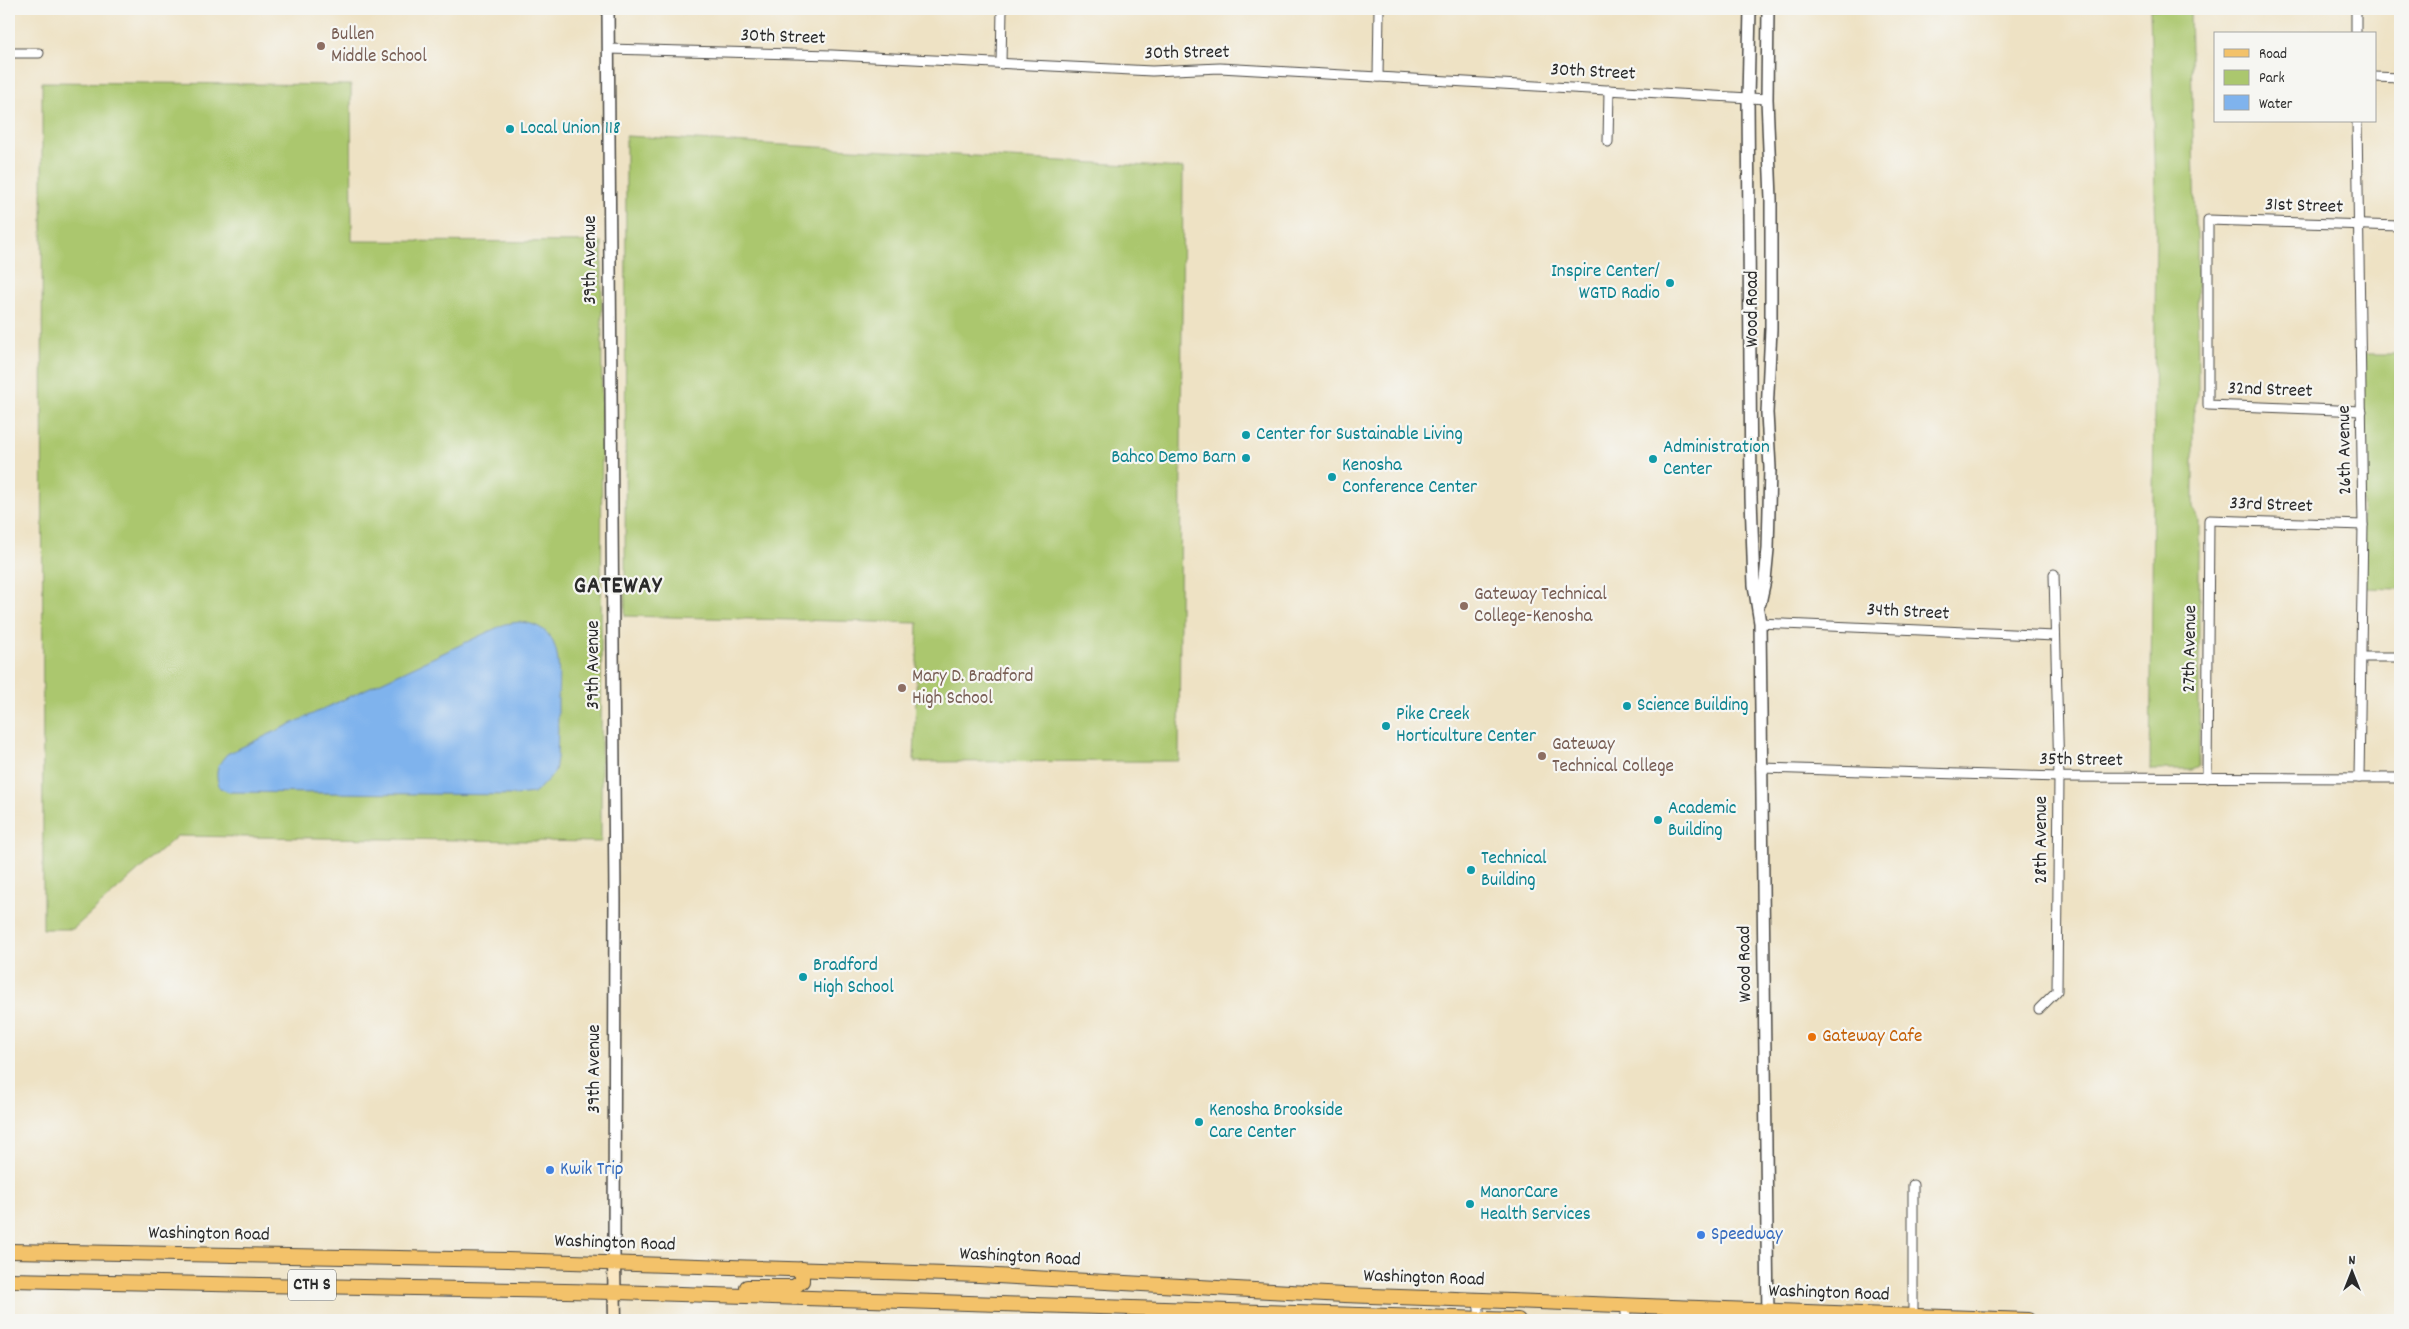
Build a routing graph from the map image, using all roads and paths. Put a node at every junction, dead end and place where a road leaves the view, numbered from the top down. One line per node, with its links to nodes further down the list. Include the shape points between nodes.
1 (608, 9): 8 (street, 39th Avenue)
2 (1002, 9): 11 (street)
3 (1379, 9): 12 (street)
4 (1750, 9): 16 (street, Wood Road)
5 (1768, 9): 17 (street, Wood Road)
6 (2356, 9): 7 (street)
7 (2356, 32)
8 (608, 49): 11 (street, 30th Street, via 832,55); 40 (street, 39th Avenue, via 615,900)
9 (9, 53): 10 (street)
10 (39, 53)
11 (1001, 64): 12 (street, 30th Street, via 1152,71 1220,68)
12 (1378, 77): 15 (street, 30th Street)
13 (2376, 77): 14 (street)
14 (2400, 78)
15 (1609, 90): 16 (street, 30th Street); 19 (street)
16 (1748, 98): 17 (street, 30th Street); 27 (street, Wood Road, via 1751,497 1754,585)
17 (1767, 99): 27 (street, Wood Road, via 1771,208 1769,477 1766,572)
18 (2357, 122): 20 (street, 26th Avenue)
19 (1608, 142)
20 (2360, 225): 21 (street, 31st Street); 22 (street, 31st Street, via 2208,220); 23 (street, 26th Avenue)
21 (2400, 226)
22 (2208, 405): 23 (street, 32nd Street)
23 (2362, 411): 25 (street, 26th Avenue)
24 (2209, 520): 25 (street, 33rd Street); 34 (street, 27th Avenue)
25 (2363, 525): 30 (street, 26th Avenue)
26 (2054, 574): 29 (street, 28th Avenue)
27 (1759, 608): 28 (street, Wood Road)
28 (1760, 623): 29 (street, 34th Street); 32 (street, Wood Road)
29 (2055, 636): 33 (street, 28th Avenue)
30 (2362, 657): 31 (street); 35 (street, 26th Avenue)
31 (2400, 657)
32 (1761, 768): 33 (street, 35th Street); 48 (street, Wood Road)
33 (2059, 777): 34 (street, 35th Street); 37 (street, 28th Avenue, via 2058,992)
34 (2207, 778): 35 (street, 35th Street)
35 (2359, 778): 36 (street, 35th Street)
36 (2400, 778)
37 (2039, 1009)
38 (1913, 1184): 50 (street)
39 (9, 1251): 40 (main road, Washington Road / CTH S)
40 (614, 1263): 41 (main road, Washington Road); 43 (main road, 39th Avenue)
41 (802, 1269): 44 (main road, via 802,1281 794,1287 746,1287); 45 (main road, Washington Road)
42 (9, 1280): 43 (main road, Washington Road / CTH S)
43 (615, 1292): 44 (main road, Washington Road); 51 (main road, 39th Avenue)
44 (722, 1295): 49 (main road, Washington Road)
45 (1413, 1297): 46 (main road, Washington Road); 49 (main road)
46 (1478, 1300): 47 (main road, Washington Road); 52 (street)
47 (1626, 1305): 48 (main road, Washington Road); 54 (street)
48 (1769, 1316): 50 (main road, Washington Road)
49 (1413, 1317): 52 (main road, Washington Road)
50 (1913, 1318): 55 (main road, Washington Road)
51 (615, 1320)
52 (1480, 1320): 53 (main road, Washington Road)
53 (1518, 1320)
54 (1626, 1320)
55 (2028, 1320)

